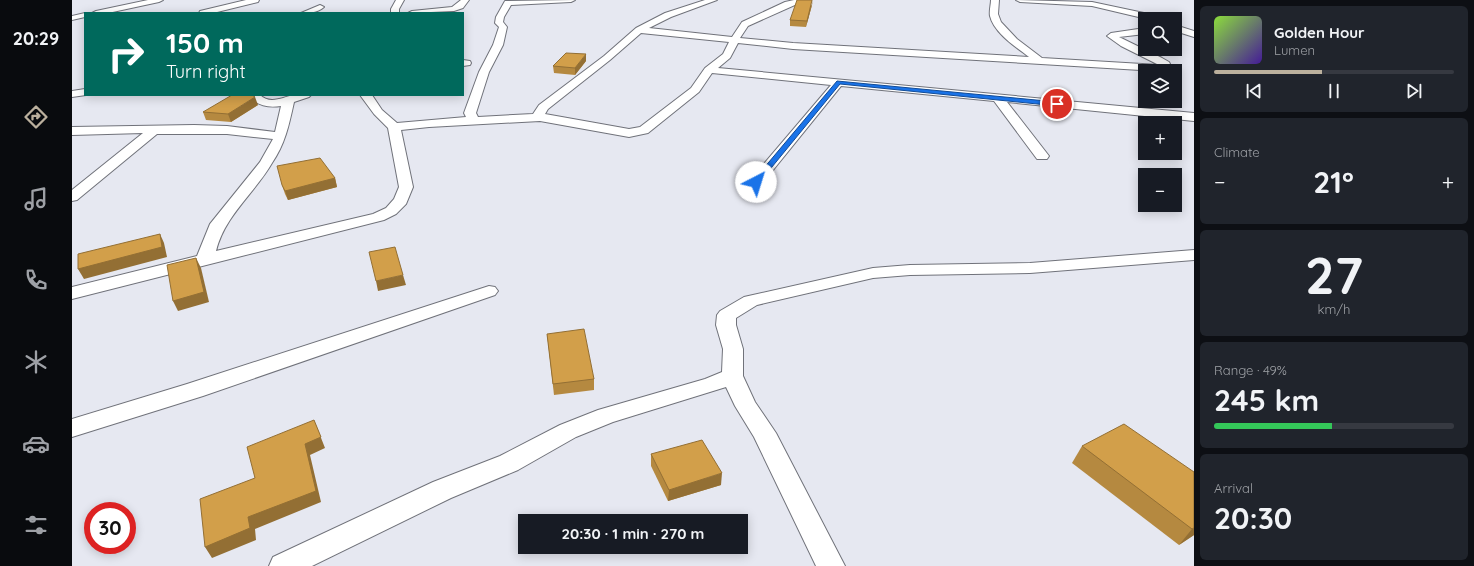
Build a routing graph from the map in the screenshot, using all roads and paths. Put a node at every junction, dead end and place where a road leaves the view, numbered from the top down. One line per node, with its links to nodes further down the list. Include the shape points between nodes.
1 (159, 0): 12 (street)
2 (255, 0): 13 (street)
3 (400, 0): 15 (street)
4 (465, 0): 16 (street, via 454,9)
5 (571, 0): 39 (street, via 508,3 500,17 499,23 503,27 498,45 484,72 470,113)
6 (713, 0): 21 (street, via 668,15)
7 (802, 0): 24 (street, via 745,24)
8 (995, 0): 27 (street, via 994,16 998,24)
9 (1020, 0): 10 (street)
10 (1090, 2): 17 (street)
11 (320, 7): 14 (street)
12 (101, 12)
13 (207, 12)
14 (308, 12)
15 (395, 12)
16 (422, 12)
17 (1138, 14)
18 (84, 15): 19 (street)
19 (72, 18)
20 (1182, 27): 23 (street)
21 (639, 30): 24 (street); 37 (street, via 543,107)
22 (1138, 33): 25 (street, via 1111,36)
23 (1194, 34)
24 (736, 39): 27 (street, via 825,48); 28 (street, via 727,56)
25 (1138, 52)
26 (1148, 56): 27 (street, via 1166,66 1158,68)
27 (1040, 61)
28 (709, 70): 29 (street); 37 (street, via 687,98 644,130 629,133)
29 (839, 82): 35 (street); 45 (street)
30 (84, 92): 31 (street)
31 (72, 94)
32 (255, 96): 36 (street, via 261,102)
33 (303, 96): 36 (street)
34 (367, 96): 40 (street, via 378,112)
35 (997, 97): 38 (street); 44 (street)
36 (288, 102): 43 (street)
37 (537, 117): 39 (street)
38 (1194, 117)
39 (473, 120): 40 (street)
40 (394, 127): 48 (street, via 406,187 402,201 391,211 378,217)
41 (156, 130): 42 (street); 43 (street, via 228,130); 46 (street)
42 (72, 131)
43 (280, 136): 48 (street, via 266,163 218,224)
44 (1042, 156)
45 (756, 182)
46 (72, 197)
47 (1194, 254): 51 (street, via 1030,268 873,273 751,301 727,315 726,325 733,349)
48 (205, 259): 50 (street)
49 (489, 291): 52 (street, via 195,390)
50 (72, 293)
51 (732, 376): 53 (street, via 705,387 606,416 568,432 509,463 442,490); 54 (street, via 746,406 764,433)
52 (72, 428)
53 (283, 566)
54 (831, 566)

